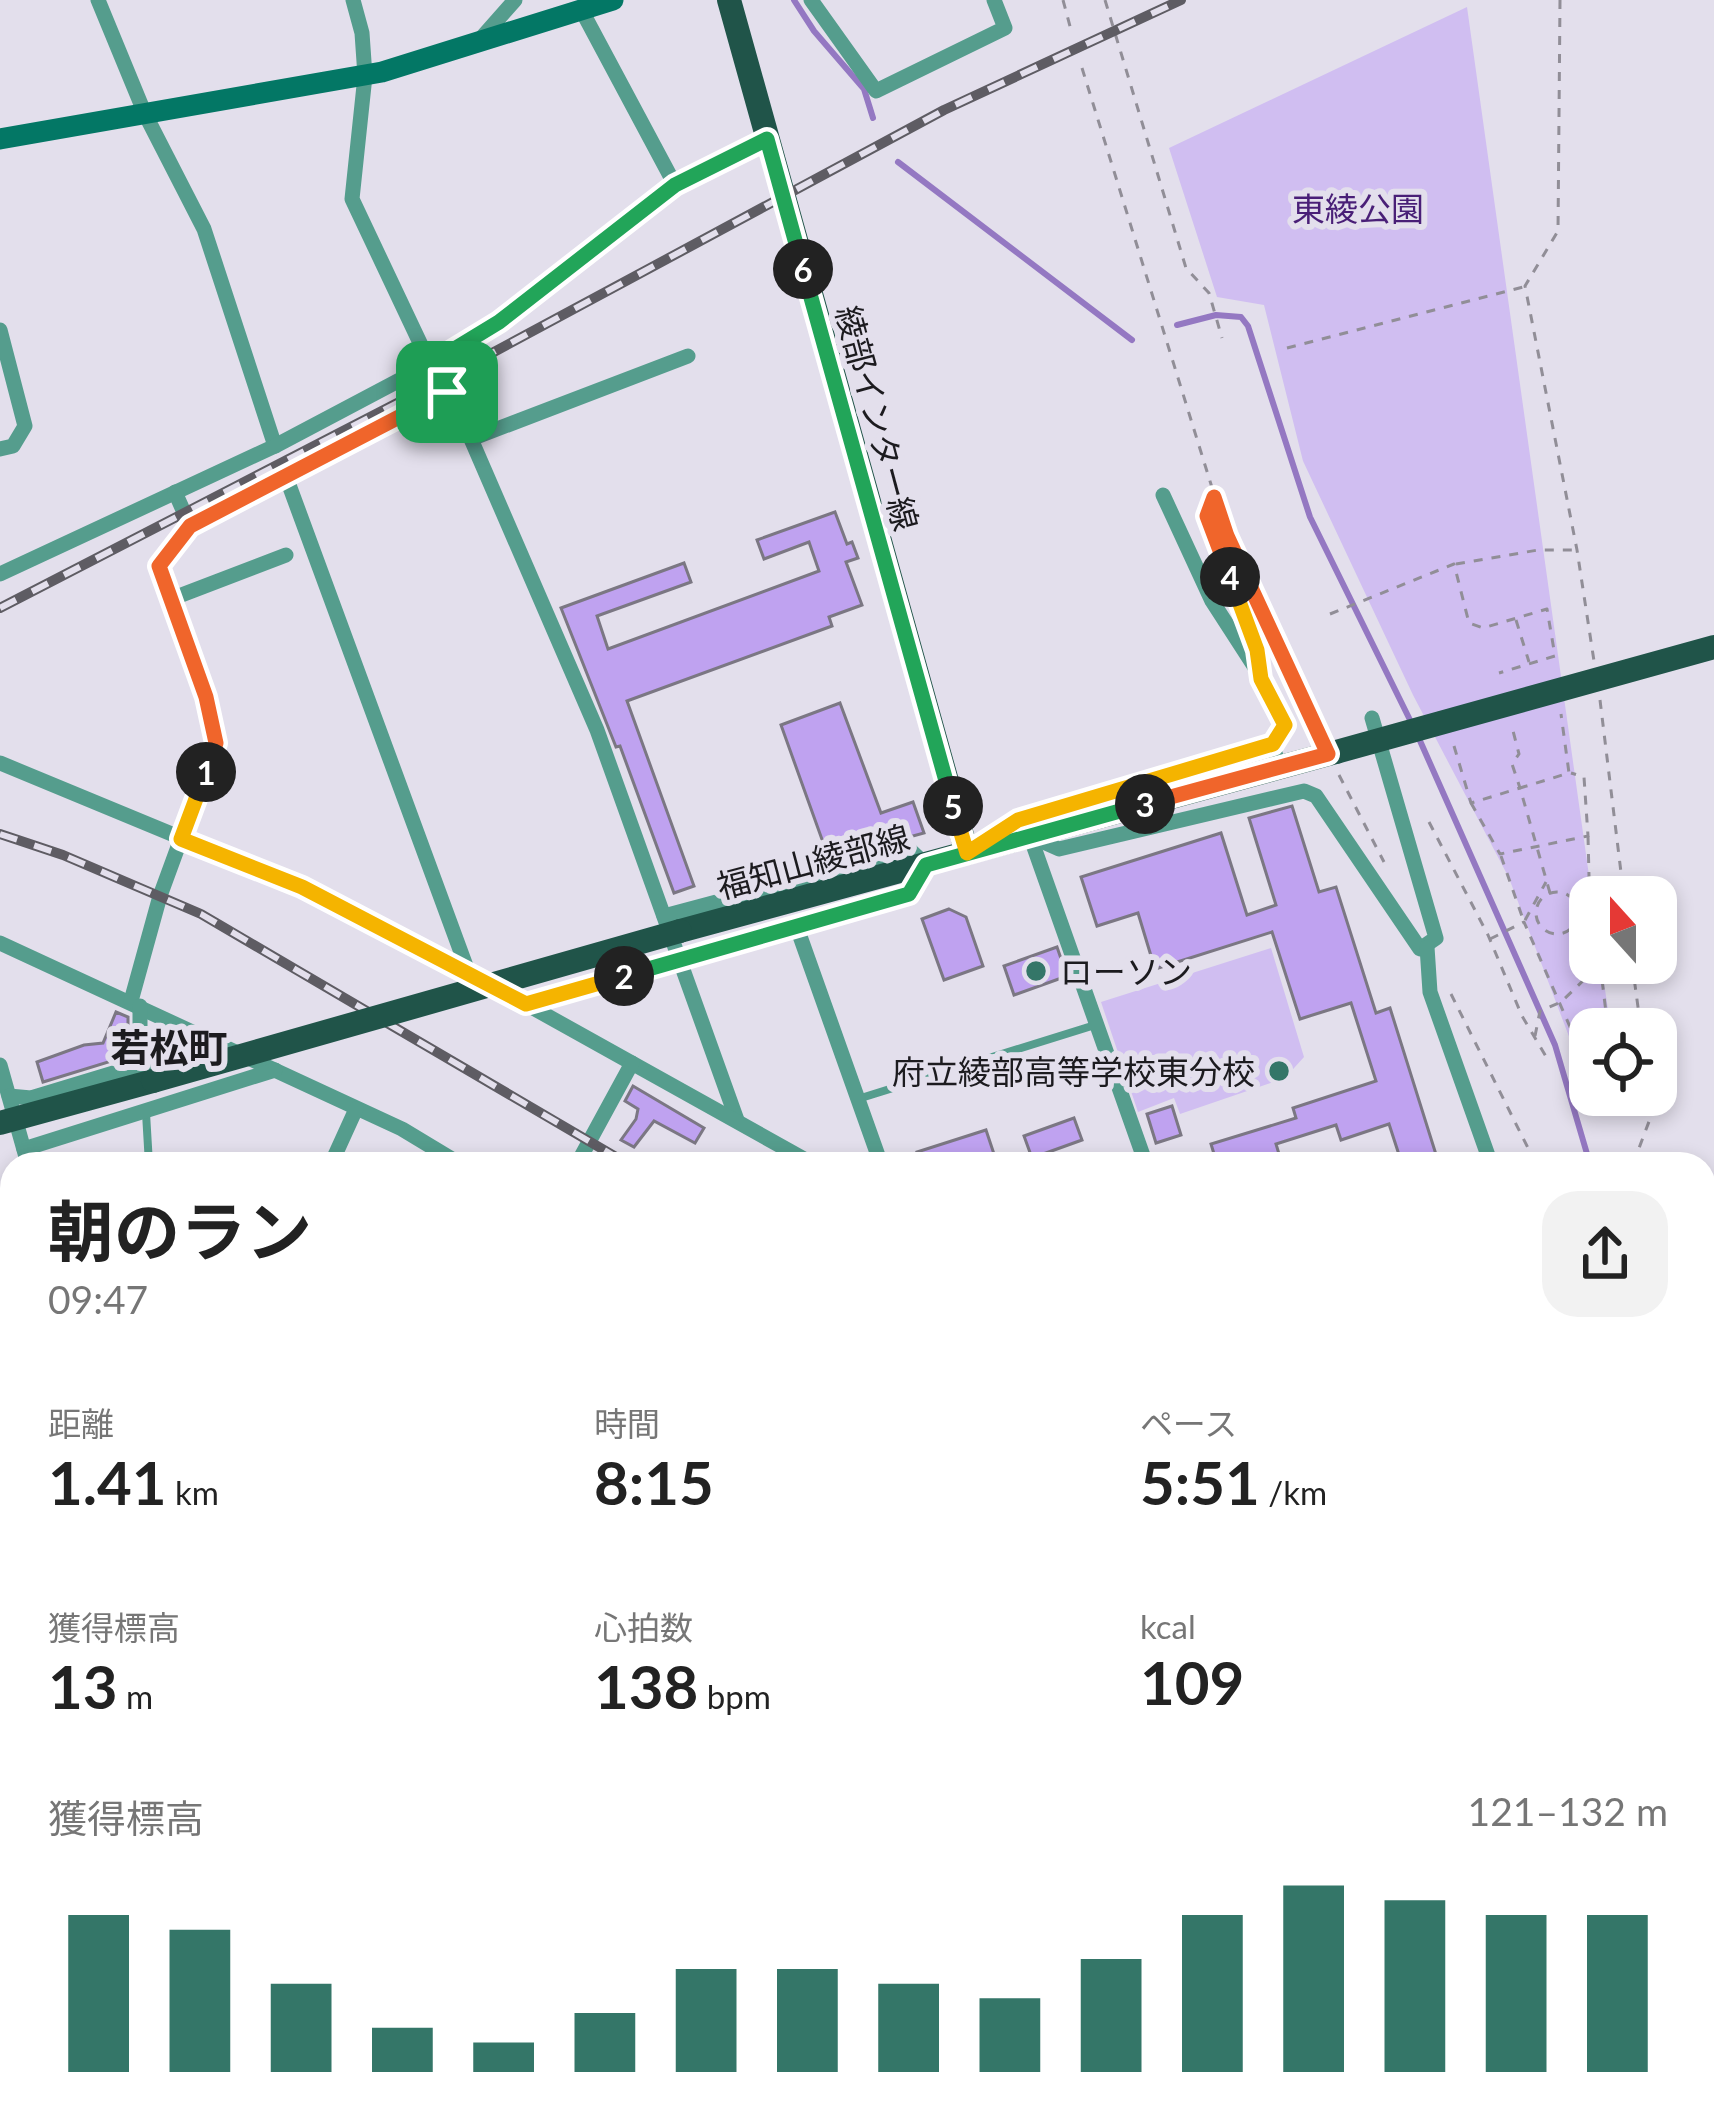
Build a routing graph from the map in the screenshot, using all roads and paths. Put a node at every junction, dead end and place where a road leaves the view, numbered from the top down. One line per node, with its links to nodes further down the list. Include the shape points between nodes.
1 (98, 0): 16 (street)
2 (353, 0): 15 (street)
3 (515, 0): 13 (street)
4 (613, 0): 11 (street)
5 (729, 0): 18 (main road, 綾部インター線)
6 (811, 0): 7 (street, via 876,91 1005,28)
7 (994, 0)
8 (1063, 0): 12 (path)
9 (1105, 0): 22 (path, via 1186,268 1208,293)
10 (1560, 0): 20 (path, via 1558,231)
11 (582, 11): 13 (street); 19 (street)
12 (1071, 30)
13 (474, 46): 15 (street)
14 (1082, 68): 33 (path)
15 (365, 76): 16 (street); 25 (street, via 352,199)
16 (146, 114): 17 (street); 28 (street, via 204,229)
17 (0, 139)
18 (767, 139): 19 (street); 62 (main road, 綾部インター線)
19 (675, 185): 25 (street, via 499,322)
20 (1525, 286): 23 (path); 35 (path)
21 (0, 330): 29 (street, via 25,426 14,446)
22 (1222, 338)
23 (1286, 348)
24 (688, 356): 27 (street)
25 (430, 364): 26 (street); 28 (street)
26 (447, 392): 27 (street); 30 (street)
27 (471, 439): 70 (street)
28 (275, 446): 31 (street)
29 (0, 449)
30 (285, 474): 34 (street); 76 (street)
31 (175, 492): 34 (street); 38 (street)
32 (1163, 495): 62 (street, via 1212,601 1285,725 1274,750 1018,820)
33 (1214, 497): 42 (path, via 1207,516); 52 (path)
34 (190, 526): 39 (street, via 159,566)
35 (1577, 550): 37 (path); 45 (path)
36 (286, 555): 39 (street)
37 (1454, 565): 40 (path); 41 (path, via 1469,623 1483,628)
38 (0, 574)
39 (171, 599): 60 (street, via 216,743)
40 (1330, 614)
41 (1515, 618): 44 (path); 44 (path, via 1547,609 1555,656)
42 (1248, 628)
43 (1714, 647): 52 (main road, 福知山綾部線, bridge)
44 (1529, 664): 46 (path)
45 (1595, 667)
46 (1499, 674)
47 (1599, 691): 66 (path)
48 (1561, 713): 54 (path)
49 (1372, 718): 74 (street, via 1436,938)
50 (1528, 722): 55 (path, via 1511,727)
51 (1454, 746): 56 (path)
52 (1332, 753): 58 (main road, 福知山綾部線)
53 (0, 763): 60 (street)
54 (1569, 772): 55 (path); 59 (path, via 1583,777)
55 (1520, 788): 56 (path); 61 (path)
56 (1472, 802): 63 (path)
57 (1430, 822): 72 (path)
58 (1030, 836): 62 (main road, 福知山綾部線); 74 (street, via 1059,849 1304,791 1316,796 1420,949); 82 (street)
59 (1588, 836): 61 (path); 65 (path)
60 (181, 839): 76 (street, via 302,887); 79 (street, via 146,941)
61 (1537, 848): 63 (path); 67 (path)
62 (967, 853): 64 (main road, 福知山綾部線)
63 (1500, 854): 69 (path)
64 (926, 865): 70 (main road, 福知山綾部線); 71 (path, via 909,894)
65 (1589, 876)
66 (1621, 876)
67 (1546, 880): 68 (path); 69 (path)
68 (1550, 893): 68 (path, via 1537,920 1550,934 1564,933 1576,924 1576,903)
69 (1524, 922): 72 (path); 78 (path)
70 (672, 924): 75 (street); 89 (main road, 福知山綾部線, bridge)
71 (796, 926): 75 (path); 90 (street)
72 (1490, 939): 83 (path)
73 (0, 943): 79 (street)
74 (1427, 947): 105 (street, via 1430,992)
75 (680, 959): 80 (path); 95 (street)
76 (470, 974): 80 (street)
77 (1580, 984): 78 (path)
78 (1562, 1002): 81 (path); 83 (path, via 1540,1011)
79 (135, 1004): 84 (street); 89 (street)
80 (526, 1004): 86 (street)
81 (1569, 1020)
82 (1096, 1024): 90 (lane); 104 (street)
83 (1535, 1037): 85 (path)
84 (216, 1042): 88 (street); 89 (street)
85 (1548, 1060)
86 (632, 1063): 95 (street); 101 (street)
87 (0, 1065): 92 (street)
88 (275, 1070): 91 (street); 93 (street)
89 (147, 1073): 92 (main road, 福知山綾部線)
90 (859, 1099): 103 (street)
91 (356, 1109): 99 (street); 100 (street)
92 (8, 1113): 96 (street)
93 (146, 1113): 97 (street); 98 (lane)
94 (1651, 1116): 106 (path)
95 (737, 1120): 102 (street)
96 (24, 1152)
97 (37, 1152)
98 (148, 1152)
99 (337, 1152)
100 (440, 1152)
101 (584, 1152)
102 (792, 1152)
103 (876, 1152)
104 (1141, 1152)
105 (1487, 1152)
106 (1638, 1152)

